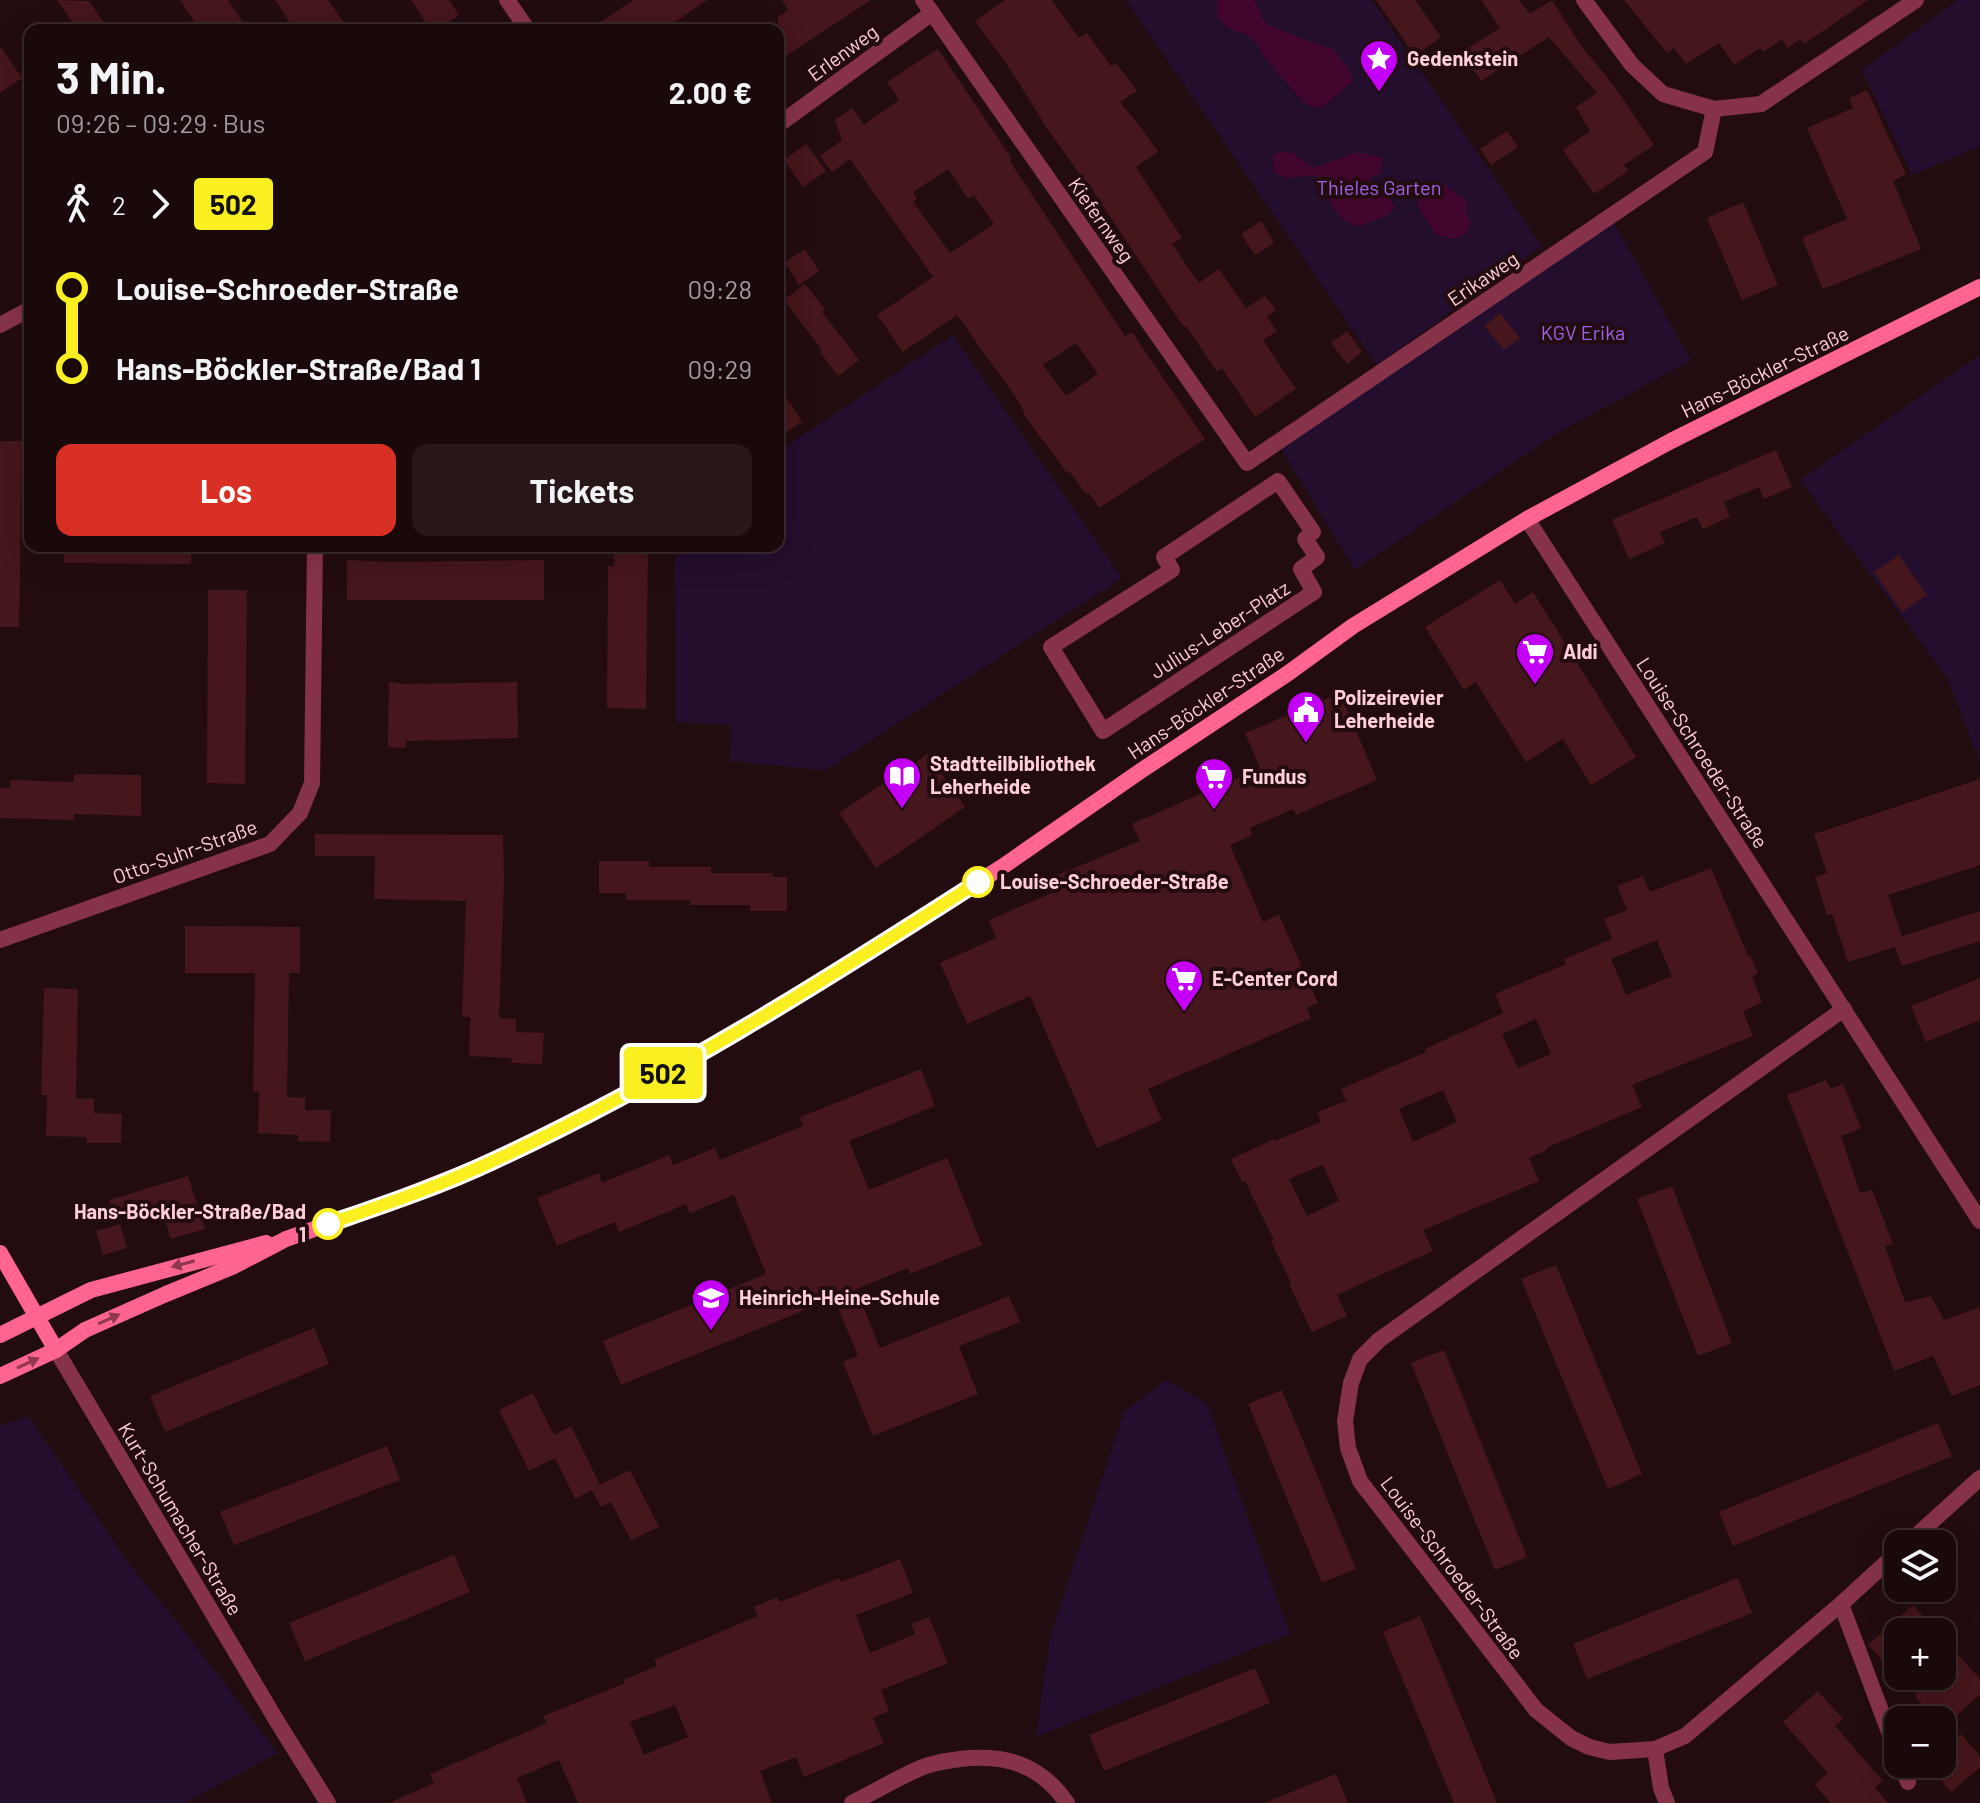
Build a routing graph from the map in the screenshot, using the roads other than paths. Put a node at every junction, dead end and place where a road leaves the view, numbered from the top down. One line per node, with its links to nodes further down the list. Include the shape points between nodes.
1 (507, 0): 5 (street)
2 (1584, 0): 6 (street, via 1632,65 1663,94)
3 (1916, 0): 6 (street, via 1761,104)
4 (928, 6): 7 (street, Erlenweg); 11 (street, Kiefernweg)
5 (519, 24)
6 (1714, 109): 11 (street, Erikaweg, via 1705,152)
7 (784, 120)
8 (1980, 287): 12 (street, Hans-Böckler-Straße)
9 (24, 312): 10 (street)
10 (0, 325)
11 (1247, 463)
12 (1527, 519): 16 (street, Louise-Schroeder-Straße); 18 (street, Hans-Böckler-Straße, via 1353,626 1002,867 751,1024 492,1162)
13 (315, 552): 15 (street, Otto-Suhr-Straße, via 312,783 300,813 270,844)
14 (1065, 669): 14 (street, Julius-Leber-Platz, via 1051,647 1172,570 1164,557 1278,481 1313,532 1305,539 1317,557 1301,569 1314,592 1103,731)
15 (0, 940)
16 (1844, 1009): 17 (street, Louise-Schroeder-Straße); 29 (street, Louise-Schroeder-Straße, via 1379,1340 1360,1359 1351,1383 1345,1421 1360,1481 1536,1710 1589,1747 1610,1752)
17 (1980, 1221)
18 (286, 1239): 20 (street, Hans-Böckler-Straße, one-way to 20, via 91,1290); 22 (street, Hans-Böckler-Straße, one-way to 18, via 85,1330)
19 (0, 1253): 20 (street, Kurt-Schumacher-Straße)
20 (37, 1317): 21 (street, Hans-Böckler-Straße); 22 (street, Kurt-Schumacher-Straße)
21 (0, 1335)
22 (56, 1350): 23 (street, Hans-Böckler-Straße, one-way to 22); 32 (street, Kurt-Schumacher-Straße)
23 (0, 1376)
24 (1980, 1478): 25 (street)
25 (1922, 1530)
26 (1884, 1565): 27 (street, Louise-Schroeder-Straße)
27 (1841, 1604): 28 (street); 29 (street, Louise-Schroeder-Straße, via 1685,1736)
28 (1884, 1719)
29 (1655, 1749): 35 (street)
30 (1906, 1778): 31 (street)
31 (1908, 1782)
32 (328, 1803)
33 (852, 1803): 34 (street, via 925,1766 995,1758 1035,1771)
34 (1067, 1803)
35 (1667, 1803)

